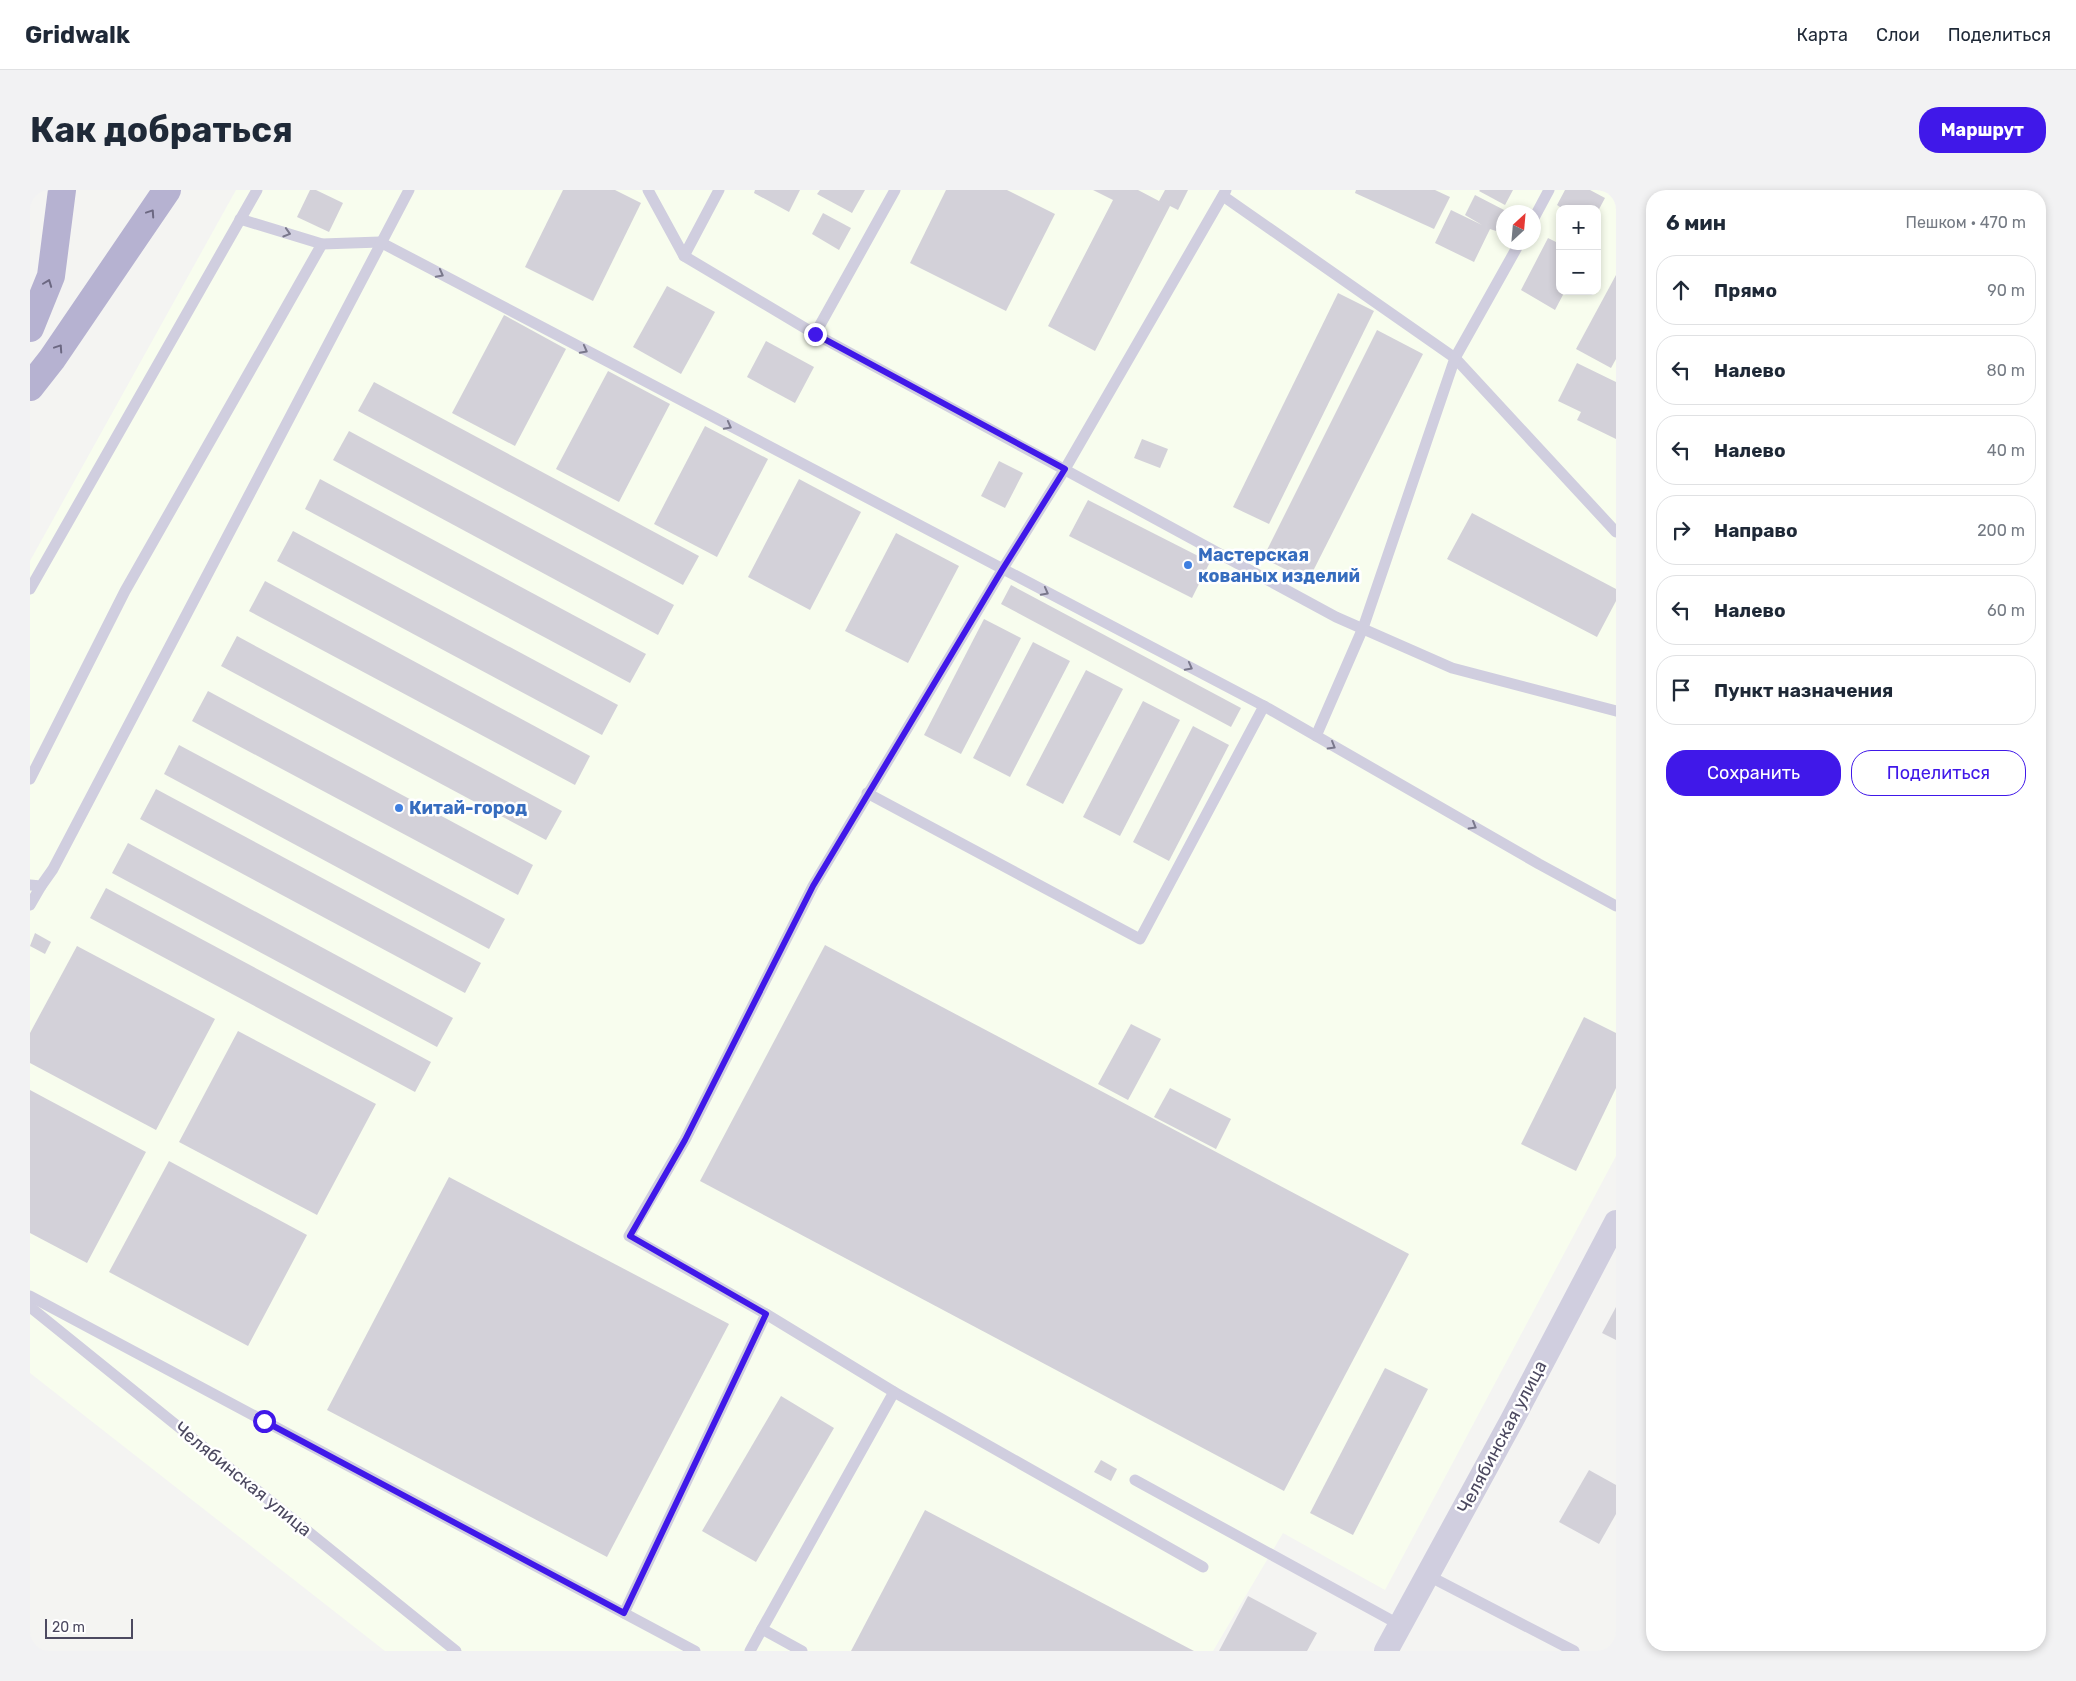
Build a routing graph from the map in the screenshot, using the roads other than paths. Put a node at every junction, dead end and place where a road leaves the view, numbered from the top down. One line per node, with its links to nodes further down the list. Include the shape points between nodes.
1 (62, 190): 16 (main road, one-way to 1, via 51,276)
2 (167, 190): 19 (main road, one-way to 2)
3 (258, 190): 11 (lane)
4 (409, 190): 12 (lane)
5 (648, 190): 15 (lane)
6 (719, 190): 15 (lane)
7 (896, 190): 17 (lane)
8 (1549, 190): 10 (lane)
9 (1225, 193): 18 (lane); 20 (lane)
10 (1541, 205)
11 (240, 219): 13 (lane, one-way to 13); 23 (lane)
12 (380, 242): 13 (lane); 22 (lane, one-way to 22); 30 (lane, via 53,869)
13 (322, 244): 28 (lane, via 125,591)
14 (1516, 250): 18 (lane)
15 (684, 256): 17 (lane)
16 (30, 328)
17 (815, 334): 20 (lane)
18 (1455, 358): 21 (lane); 24 (lane)
19 (30, 387)
20 (1065, 469): 22 (lane); 24 (lane, via 1336,617)
21 (1616, 532)
22 (1002, 570): 25 (lane, one-way to 25); 29 (lane)
23 (30, 589)
24 (1363, 628): 26 (lane, via 1452,668); 27 (lane)
25 (1264, 706): 27 (lane); 29 (lane, via 1140,939)
26 (1616, 711)
27 (1316, 736): 32 (lane, one-way to 32)
28 (30, 780)
29 (867, 793): 36 (lane, via 813,886 685,1140 630,1236)
30 (35, 885): 31 (lane)
31 (30, 905)
32 (1616, 906)
33 (1616, 1222): 40 (street, Челябинская улица)
34 (30, 1296): 41 (lane)
35 (30, 1307): 44 (lane, Челябинская улица)
36 (766, 1314): 37 (lane); 41 (lane)
37 (894, 1392): 39 (lane); 43 (lane)
38 (1134, 1480): 42 (lane)
39 (1203, 1567)
40 (1428, 1575): 42 (street, Челябинская улица); 49 (lane)
41 (624, 1613): 45 (lane)
42 (1400, 1625): 48 (street, Челябинская улица)
43 (762, 1629): 46 (lane); 47 (lane)
44 (456, 1651)
45 (695, 1651)
46 (750, 1651)
47 (802, 1651)
48 (1386, 1651)
49 (1574, 1651)

